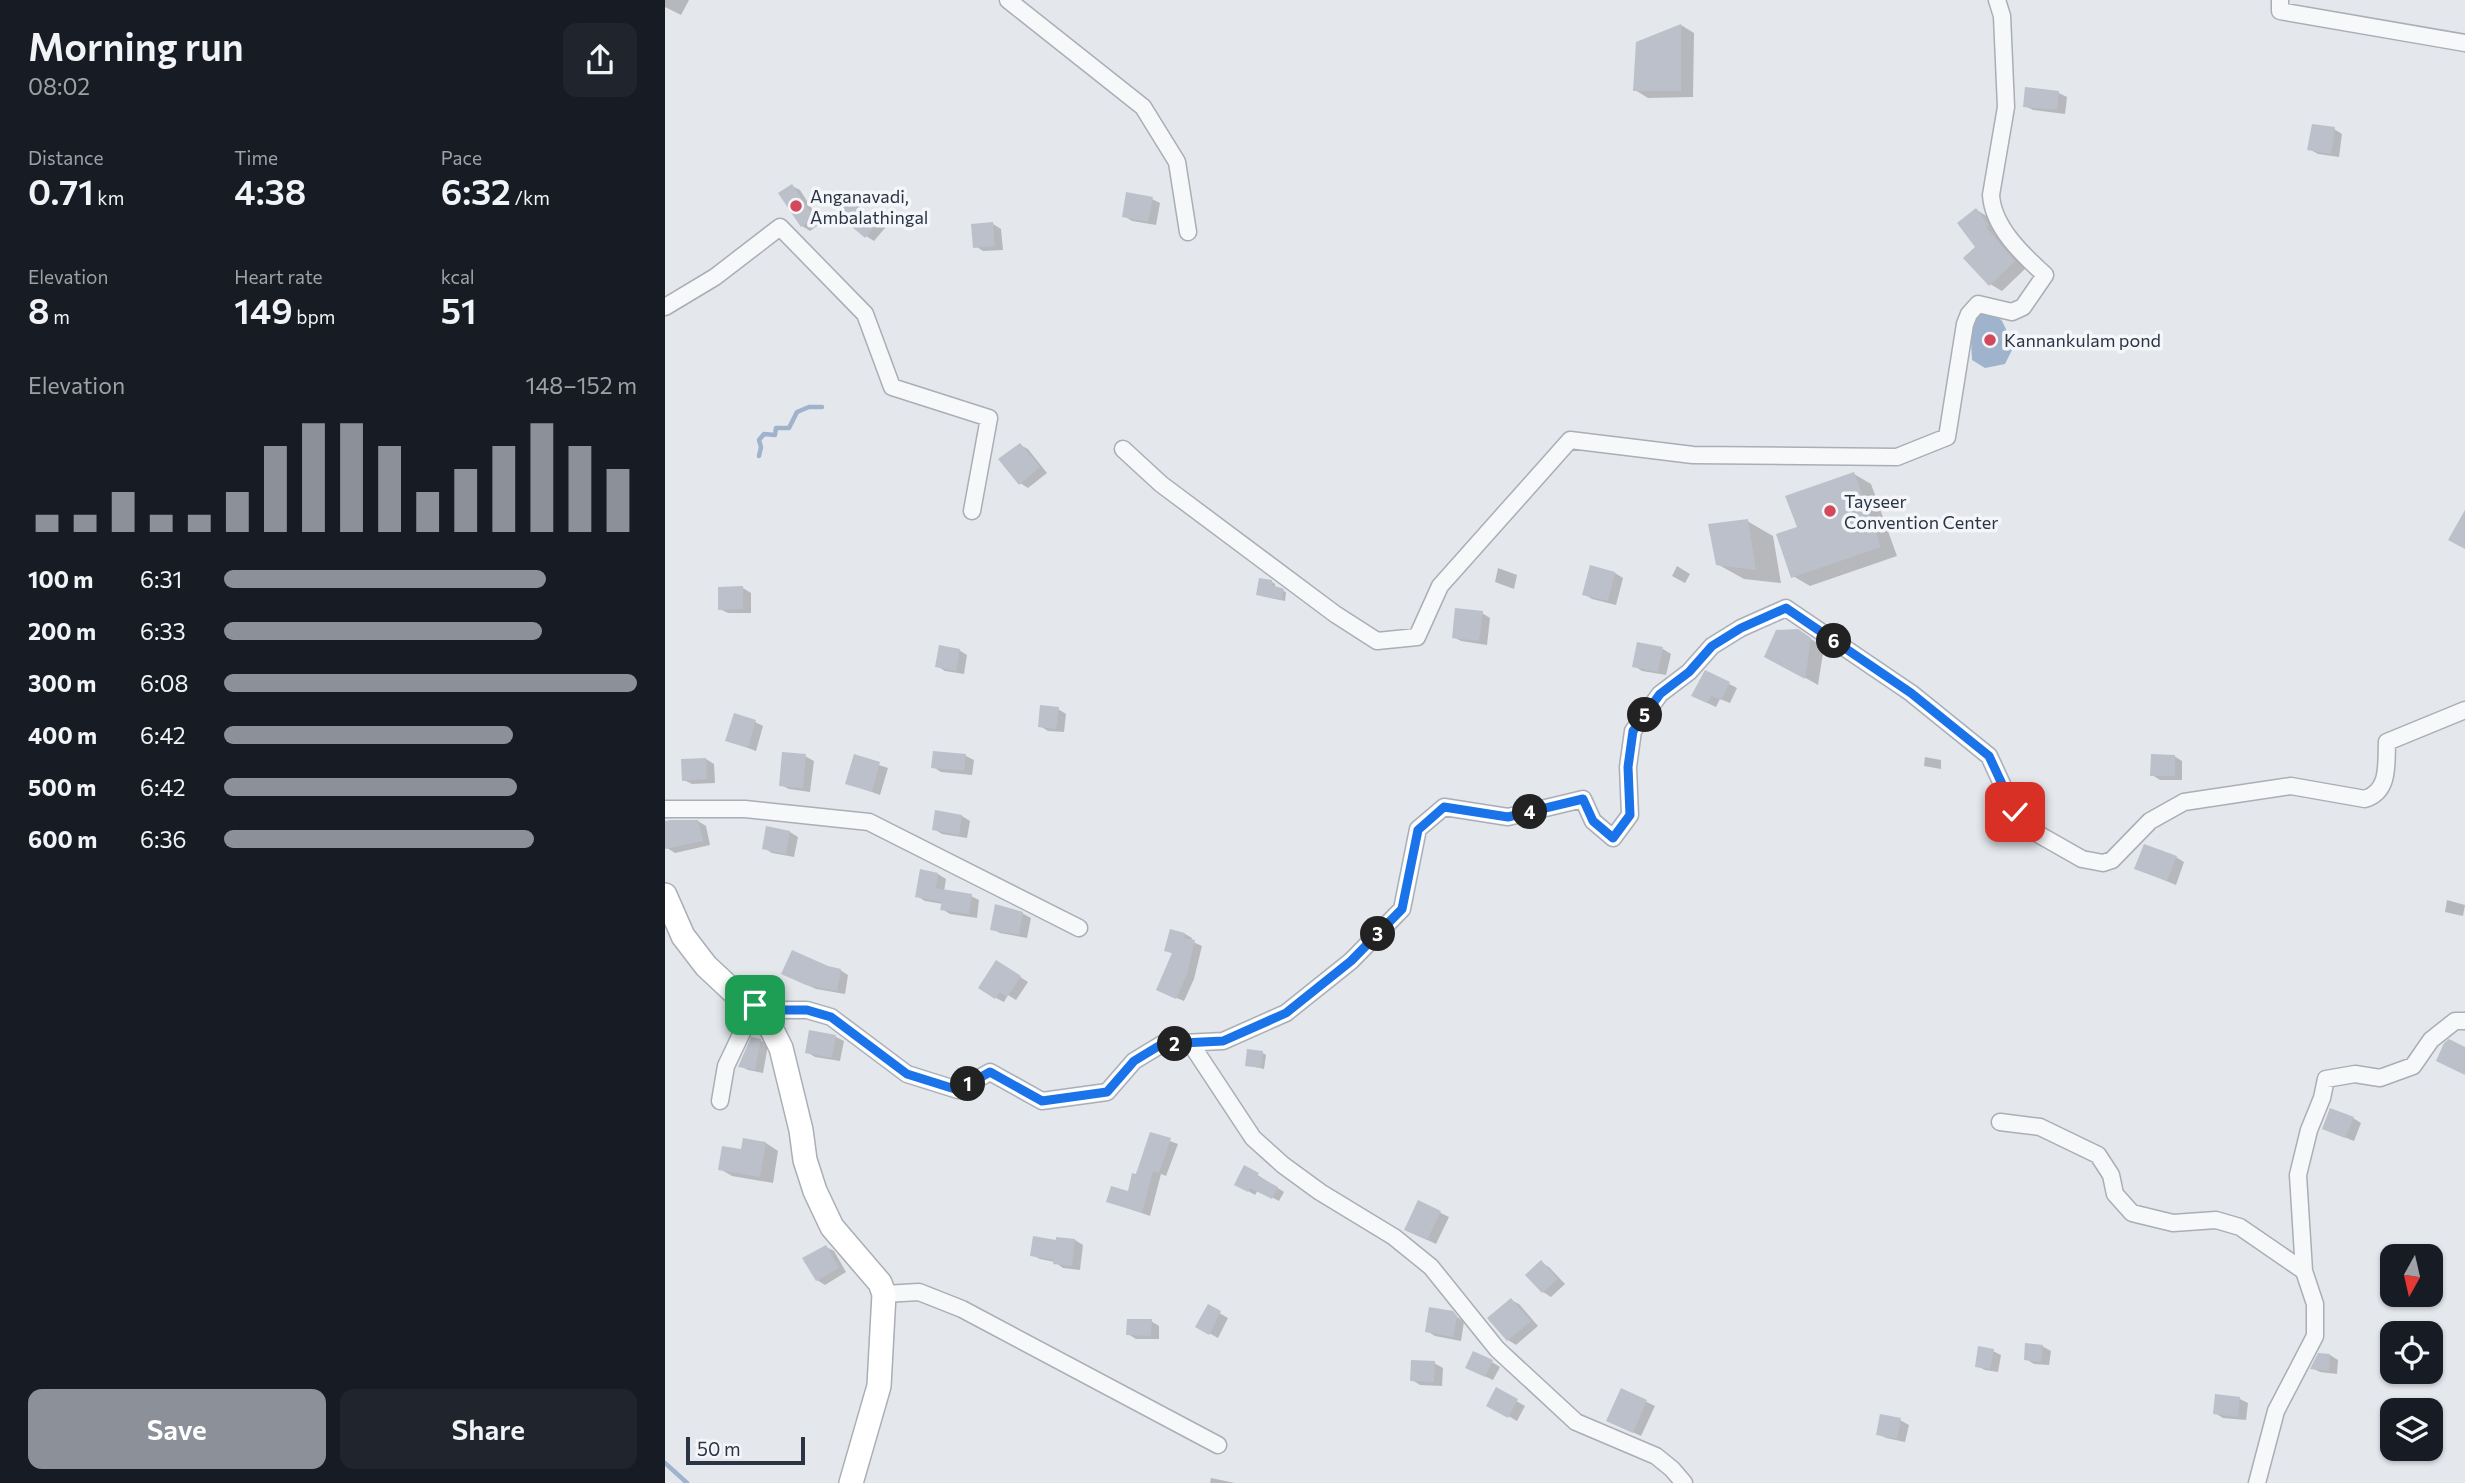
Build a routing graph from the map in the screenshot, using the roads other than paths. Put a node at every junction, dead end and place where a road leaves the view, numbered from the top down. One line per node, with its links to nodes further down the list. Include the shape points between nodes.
1 (1008, 0): 5 (street, via 1143,107 1177,162)
2 (1997, 0): 7 (street, via 2002,16 2006,107 1991,206 2025,257 2045,275 2023,307 2012,312 1978,304 1969,314 1947,438 1897,457 1693,455 1570,440 1440,586 1417,637 1377,641 1161,484)
3 (2280, 0): 4 (street, via 2280,11)
4 (2465, 43)
5 (1188, 232)
6 (665, 307): 8 (street, via 715,277 780,227 865,314 892,387 989,418)
7 (1123, 449)
8 (972, 511)
9 (2465, 710): 15 (street, via 2387,742 2384,784 2374,796 2365,799 2291,786 2184,802 2150,821 2112,860 2103,863 2082,859 2038,834 2015,812 1989,756 1911,693 1786,608 1712,646 1689,672 1660,694 1633,731 1628,767 1630,815 1613,838 1593,821 1583,799 1508,817 1444,807 1418,830 1402,909 1351,961 1286,1013 1223,1041)
10 (665, 809): 12 (street, via 745,809 869,822)
11 (665, 895): 13 (main road, via 683,936 706,966 737,995)
12 (1079, 928)
13 (759, 1007): 15 (street, via 807,1010 831,1017 907,1074 958,1090 990,1072 1042,1101 1107,1092 1134,1061 1162,1044); 16 (street, via 726,1066); 19 (main road, via 781,1048 815,1191 832,1227 880,1283)
14 (2465, 1021): 18 (street, via 2455,1021 2431,1040 2413,1066 2379,1078 2355,1074 2326,1079 2298,1175)
15 (1191, 1044): 22 (street, via 1253,1138 1283,1165 1394,1237 1431,1268 1497,1349 1576,1422 1656,1457)
16 (720, 1101)
17 (2000, 1122): 18 (street, via 2040,1127 2098,1155 2111,1175 2115,1194 2132,1213 2173,1223 2216,1220 2240,1227)
18 (2304, 1271): 23 (street, via 2315,1304 2315,1336 2276,1411)
19 (884, 1294): 20 (street, via 919,1292 962,1308); 21 (main road, via 879,1386)
20 (1218, 1445)
21 (851, 1483)
22 (1684, 1483)
23 (2257, 1483)

